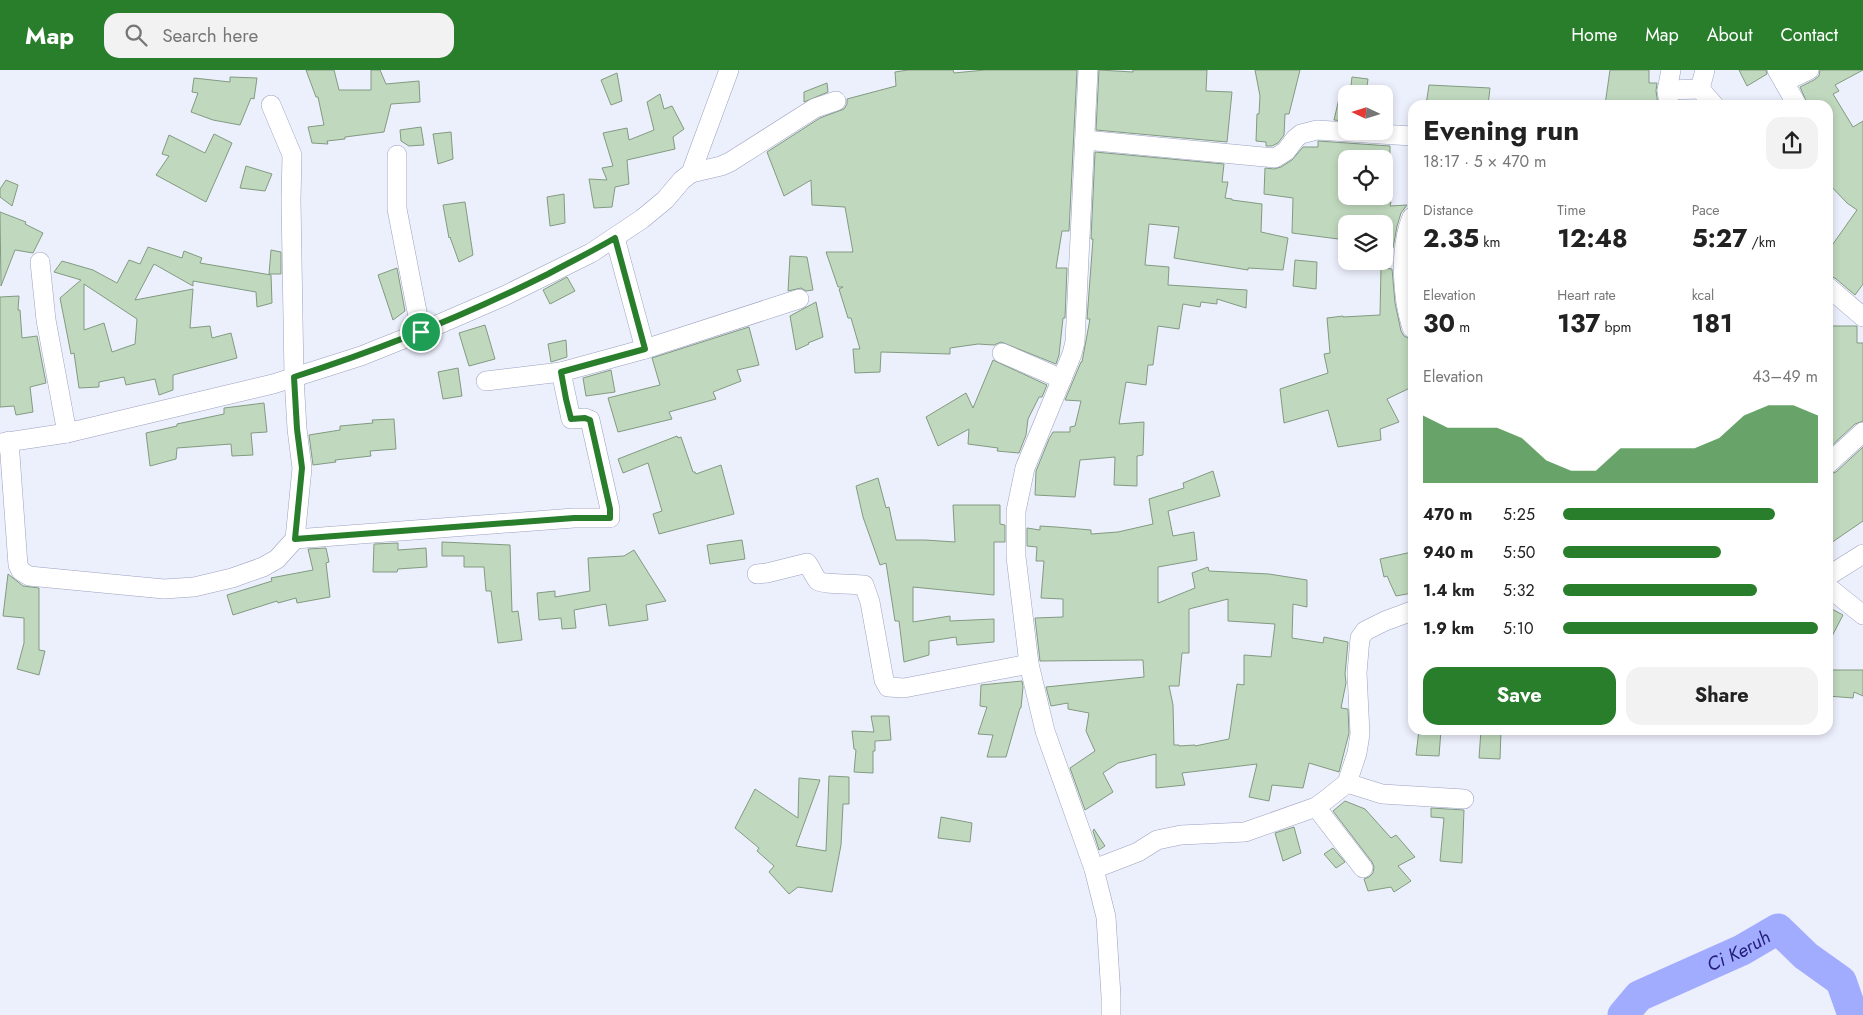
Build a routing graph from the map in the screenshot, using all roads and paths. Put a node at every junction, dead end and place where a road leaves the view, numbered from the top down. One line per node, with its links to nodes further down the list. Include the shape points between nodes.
1 (729, 70): 16 (street)
2 (1088, 70): 14 (street)
3 (1671, 70): 8 (street)
4 (1705, 70): 7 (street)
5 (1808, 70): 6 (street)
6 (1781, 76): 10 (street)
7 (1700, 88): 8 (street); 9 (street)
8 (1668, 98)
9 (1710, 100)
10 (1794, 100)
11 (836, 101): 16 (street, via 815,108 730,162)
12 (271, 105): 28 (street, via 292,155)
13 (1408, 136): 14 (street, via 1317,130 1295,138 1286,152 1275,158)
14 (1084, 140): 29 (street, via 1077,330)
15 (397, 156): 24 (street, via 396,209)
16 (691, 173): 18 (street, via 666,200)
17 (1408, 234): 22 (street, via 1404,285)
18 (615, 238): 24 (street, via 504,296); 25 (street)
19 (40, 262): 32 (street, via 46,320)
20 (1833, 291): 23 (street)
21 (799, 299): 25 (street)
22 (1408, 313)
23 (1863, 317)
24 (421, 332): 28 (street, via 361,356)
25 (645, 349): 27 (street)
26 (1002, 353): 29 (street)
27 (561, 372): 30 (street); 35 (street, via 571,419 590,420 610,518)
28 (294, 377): 32 (street); 35 (street, via 302,468)
29 (1062, 379): 42 (street, via 1025,468 1016,511 1016,557)
30 (486, 381)
31 (1863, 432): 34 (street)
32 (67, 433): 33 (street)
33 (5, 442): 35 (street, via 18,565 29,576 164,589 194,587 262,568 277,559)
34 (1833, 459)
35 (295, 539)
36 (1863, 554): 37 (street)
37 (1833, 573)
38 (757, 574): 42 (street, via 807,563 823,584 864,585 888,687 904,688)
39 (1833, 591): 41 (street)
40 (1408, 612): 43 (street, via 1385,620 1365,631 1360,638 1357,673 1360,734)
41 (1863, 615)
42 (1029, 664): 47 (street, via 1045,731)
43 (1347, 783): 44 (street, via 1382,794); 45 (street)
44 (1464, 798)
45 (1316, 808): 46 (street); 47 (street, via 1245,832 1181,835 1157,840 1138,852)
46 (1363, 868)
47 (1094, 869): 48 (street, via 1106,917)
48 (1111, 1015)

